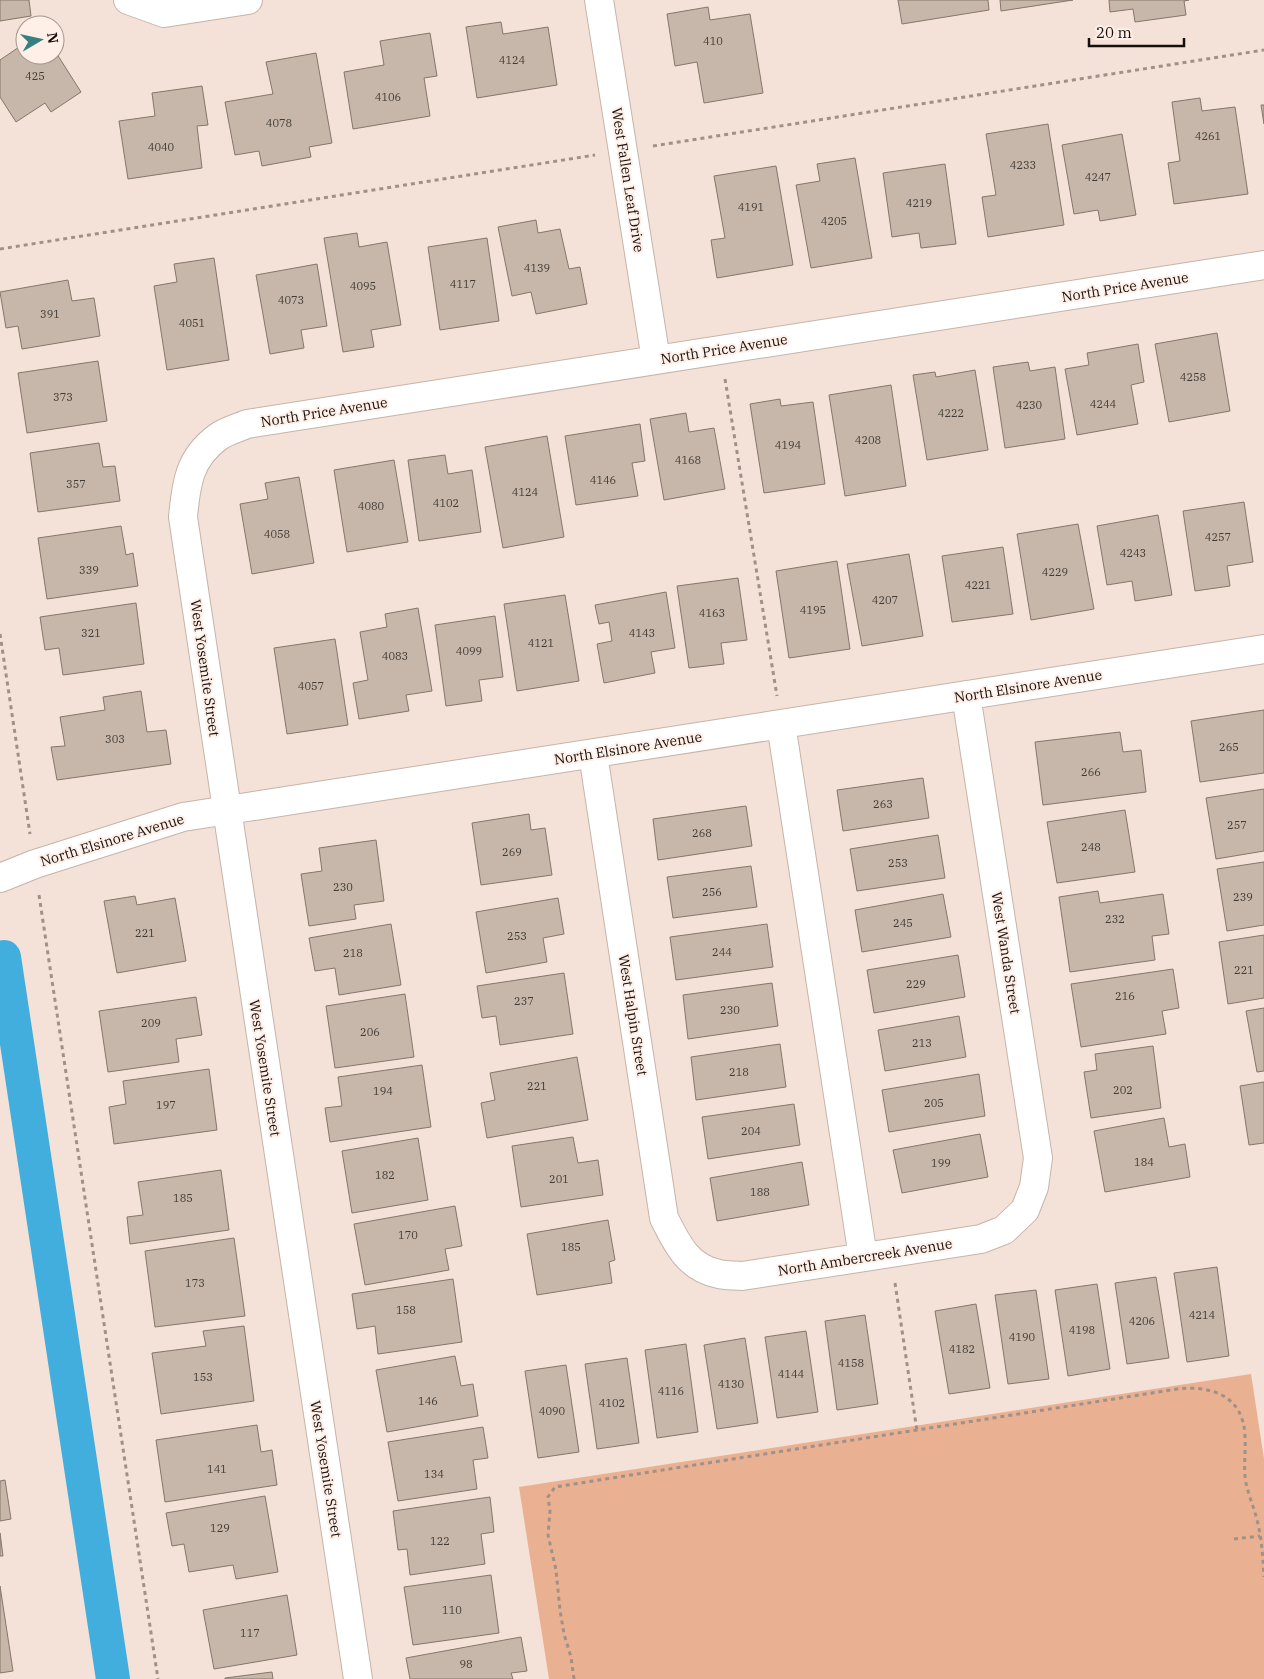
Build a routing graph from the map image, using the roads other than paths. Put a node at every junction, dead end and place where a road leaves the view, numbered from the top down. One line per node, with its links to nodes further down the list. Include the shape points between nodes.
1 (128, 0): 2 (street, via 164,13)
2 (248, 0)
3 (600, 0): 5 (street, West Fallen Leaf Drive)
4 (1264, 265): 5 (street, North Price Avenue)
5 (656, 360): 6 (street, North Price Avenue, via 247,424 218,436)
6 (196, 458): 11 (street, West Yosemite Street, via 186,487 183,517)
7 (1264, 649): 8 (street, North Elsinore Avenue)
8 (966, 695): 9 (street, North Elsinore Avenue); 13 (street, West Wanda Street, via 1038,1158 1034,1187)
9 (781, 724): 10 (street, North Elsinore Avenue); 14 (street)
10 (593, 754): 11 (street, North Elsinore Avenue); 15 (street, West Halpin Street, via 664,1218 679,1248)
11 (226, 811): 12 (street, North Elsinore Avenue, via 183,817); 16 (street, West Yosemite Street)
12 (0, 878)
13 (1025, 1210): 14 (street, North Ambercreek Avenue, via 1004,1230 981,1239)
14 (864, 1257): 15 (street, North Ambercreek Avenue, via 742,1276 719,1274)
15 (697, 1266)
16 (358, 1679)

